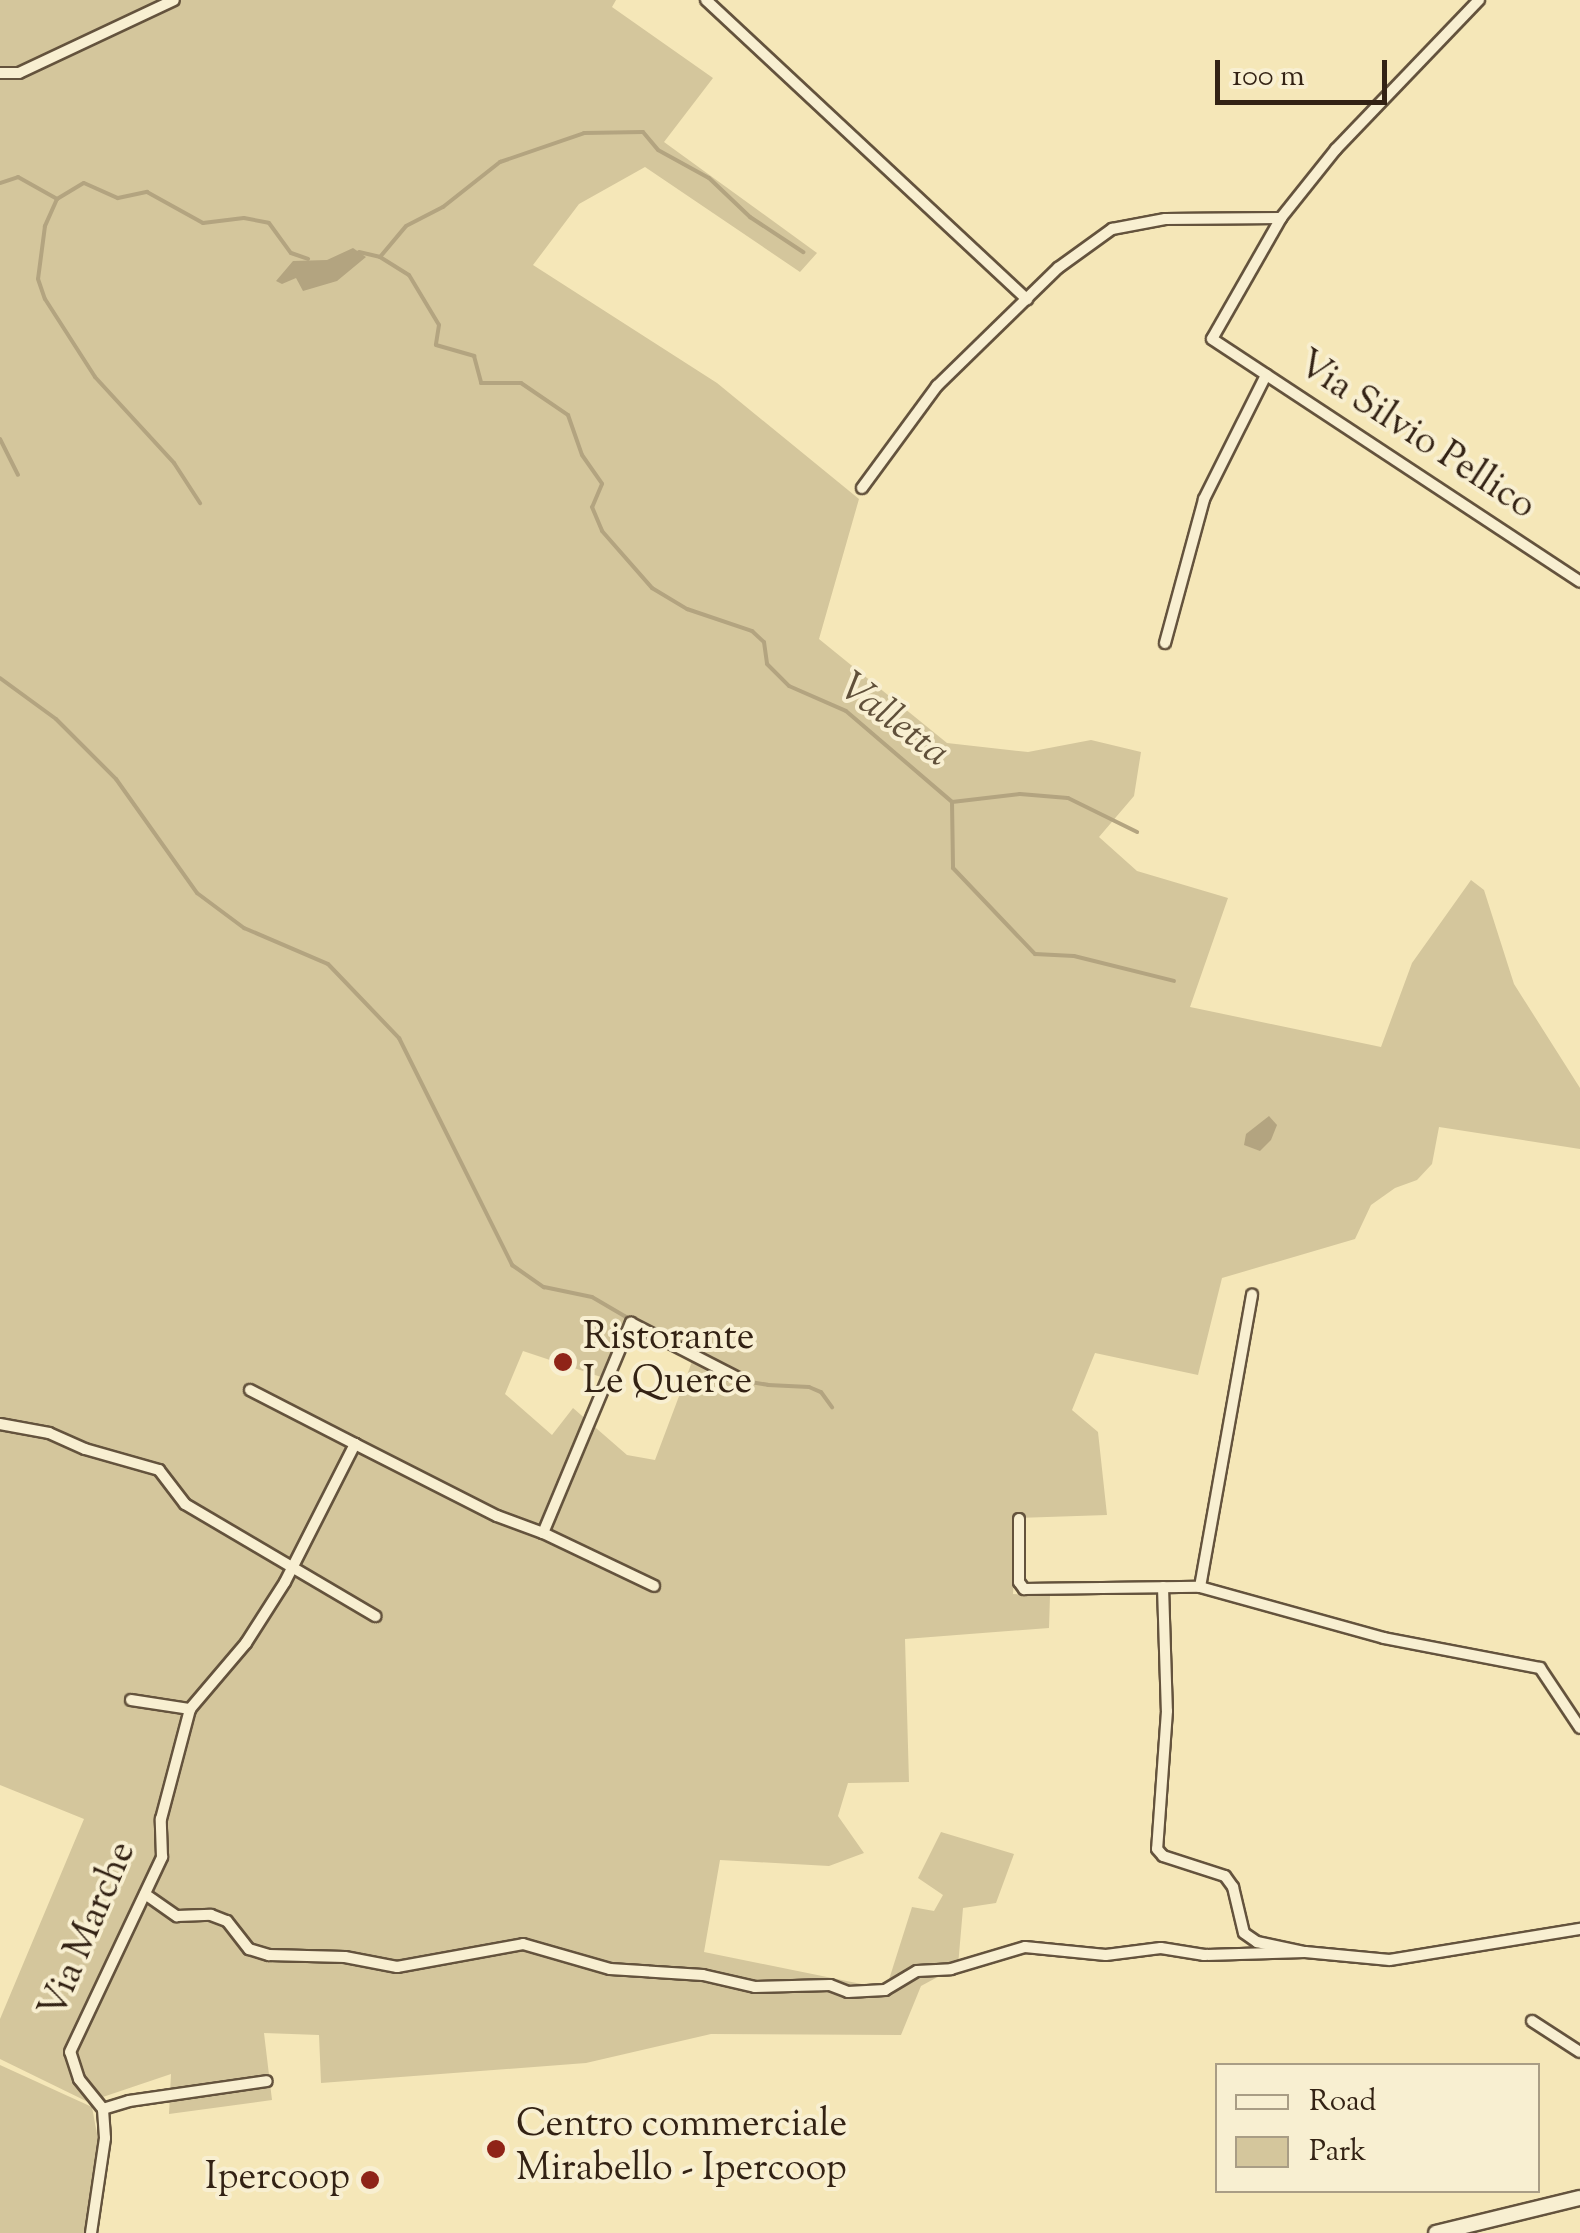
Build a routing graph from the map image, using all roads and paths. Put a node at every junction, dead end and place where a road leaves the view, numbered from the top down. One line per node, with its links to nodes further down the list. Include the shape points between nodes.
1 (174, 0): 4 (street, via 19,73)
2 (706, 0): 6 (street)
3 (1478, 0): 5 (street, via 1336,149)
4 (0, 73)
5 (1281, 218): 6 (street, via 1165,219 1112,229); 7 (street, Via Silvio Pellico, via 1212,339)
6 (1027, 299): 8 (street, via 938,386)
7 (1266, 375): 9 (street, Via Silvio Pellico); 10 (street, Via Silvio Pellico, via 1204,499)
8 (862, 488)
9 (1580, 582)
10 (1165, 643)
11 (1252, 1295): 21 (street)
12 (736, 1377): 17 (street, via 631,1323)
13 (250, 1390): 15 (street)
14 (0, 1424): 18 (street, via 159,1470 185,1504)
15 (355, 1444): 17 (street); 18 (street, Via Marche)
16 (1019, 1519): 20 (street, via 1024,1590)
17 (543, 1534): 19 (street)
18 (291, 1568): 22 (street); 24 (street, Via Marche, via 246,1643)
19 (654, 1586)
20 (1163, 1588): 21 (street); 28 (street, via 1167,1710 1157,1850 1225,1876 1234,1887 1244,1934)
21 (1200, 1588): 25 (street, via 1384,1638 1540,1668)
22 (375, 1616)
23 (132, 1700): 24 (street)
24 (190, 1709): 26 (street, Via Marche, via 161,1819 162,1857)
25 (1580, 1728)
26 (145, 1894): 28 (street, via 177,1916 227,1920 249,1950 269,1955 345,1956 397,1967 523,1944 610,1969 848,1992 885,1990 917,1971 951,1969 1025,1947 1106,1955 1161,1948 1204,1955); 32 (street, Via Marche, via 70,2052 79,2079)
27 (1580, 1929): 28 (street, via 1390,1960)
28 (1305, 1952)
29 (1532, 2021): 30 (street)
30 (1580, 2052)
31 (267, 2082): 32 (street)
32 (104, 2109): 34 (street)
33 (1580, 2198): 35 (main road)
34 (91, 2233)
35 (1436, 2233)

